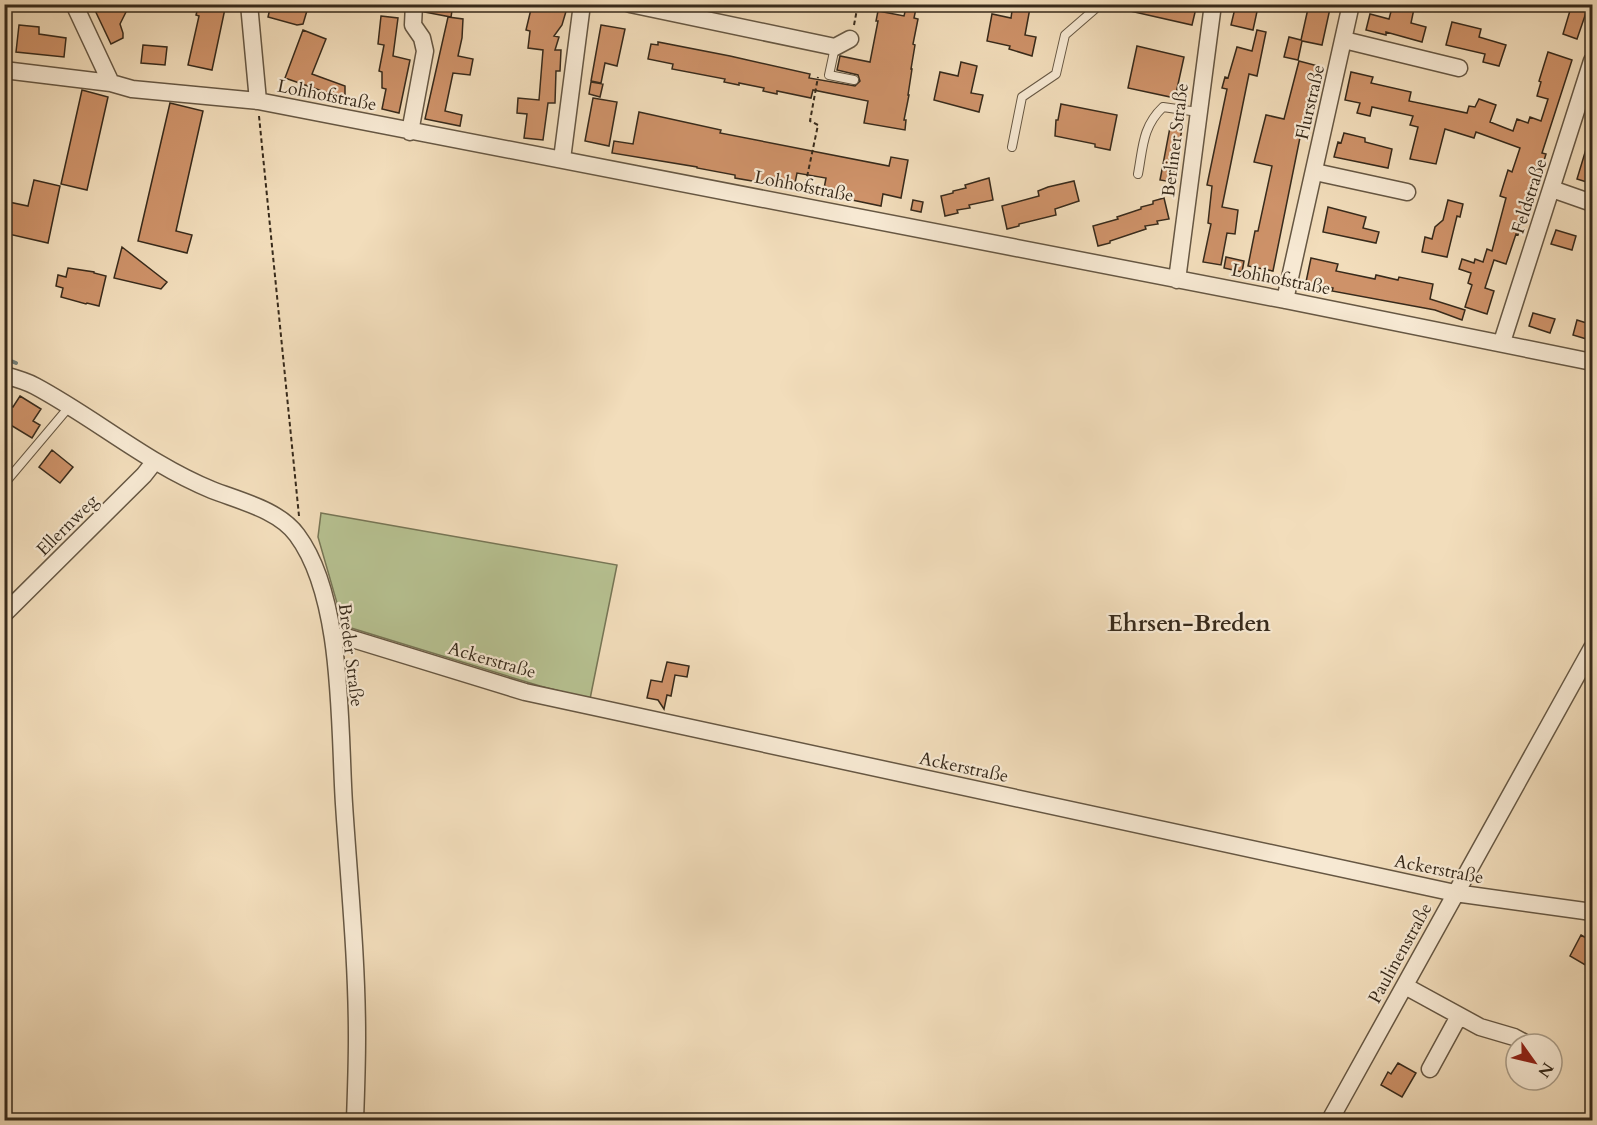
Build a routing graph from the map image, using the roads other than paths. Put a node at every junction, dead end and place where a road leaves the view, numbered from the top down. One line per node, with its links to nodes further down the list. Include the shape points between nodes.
1 (74, 4): 16 (street)
2 (249, 4): 17 (street)
3 (414, 4): 19 (street, via 413,25 426,51)
4 (582, 4): 21 (street)
5 (630, 4): 11 (street)
6 (1096, 4): 20 (lane, via 1065,35 1056,74 1022,97)
7 (1212, 4): 18 (street, Berliner Straße)
8 (1351, 4): 10 (street, Flurstraße)
9 (850, 39): 11 (street)
10 (1344, 40): 13 (street); 22 (street, Flurstraße)
11 (829, 47): 15 (lane, via 829,75)
12 (1593, 61): 24 (street, Feldstraße)
13 (1459, 68)
14 (4, 70): 16 (street, Lohhofstraße)
15 (854, 80)
16 (111, 82): 17 (street, Lohhofstraße, via 132,89)
17 (258, 101): 19 (street, Lohhofstraße)
18 (1198, 112): 23 (lane, via 1162,107 1152,117); 27 (street, Berliner Straße)
19 (410, 132): 21 (street, Lohhofstraße)
20 (1012, 147)
21 (562, 159): 27 (street, Lohhofstraße)
22 (1315, 172): 25 (street); 28 (street, Flurstraße)
23 (1138, 174)
24 (1552, 189): 26 (street); 29 (street, Feldstraße)
25 (1407, 192)
26 (1593, 203)
27 (1177, 280): 28 (street, Lohhofstraße)
28 (1285, 300): 29 (street, Lohhofstraße)
29 (1502, 342): 30 (street, Lohhofstraße)
30 (1593, 362)
31 (4, 375): 32 (street, Breder Straße, via 34,385)
32 (69, 407): 33 (street, Breder Straße); 34 (lane)
33 (155, 461): 35 (street, Ellernweg); 36 (street, Breder Straße, via 264,511 296,534 315,568)
34 (4, 484)
35 (4, 614)
36 (333, 637): 38 (street, Ackerstraße, via 346,637 525,692); 44 (street, Breder Straße, via 354,955)
37 (1593, 648): 38 (street, Paulinenstraße)
38 (1455, 893): 39 (street, Ackerstraße); 40 (street, Paulinenstraße)
39 (1593, 912)
40 (1405, 986): 41 (street); 45 (street, Paulinenstraße)
41 (1459, 1017): 42 (street); 43 (street)
42 (1504, 1034)
43 (1430, 1070)
44 (355, 1120)
45 (1330, 1120)

